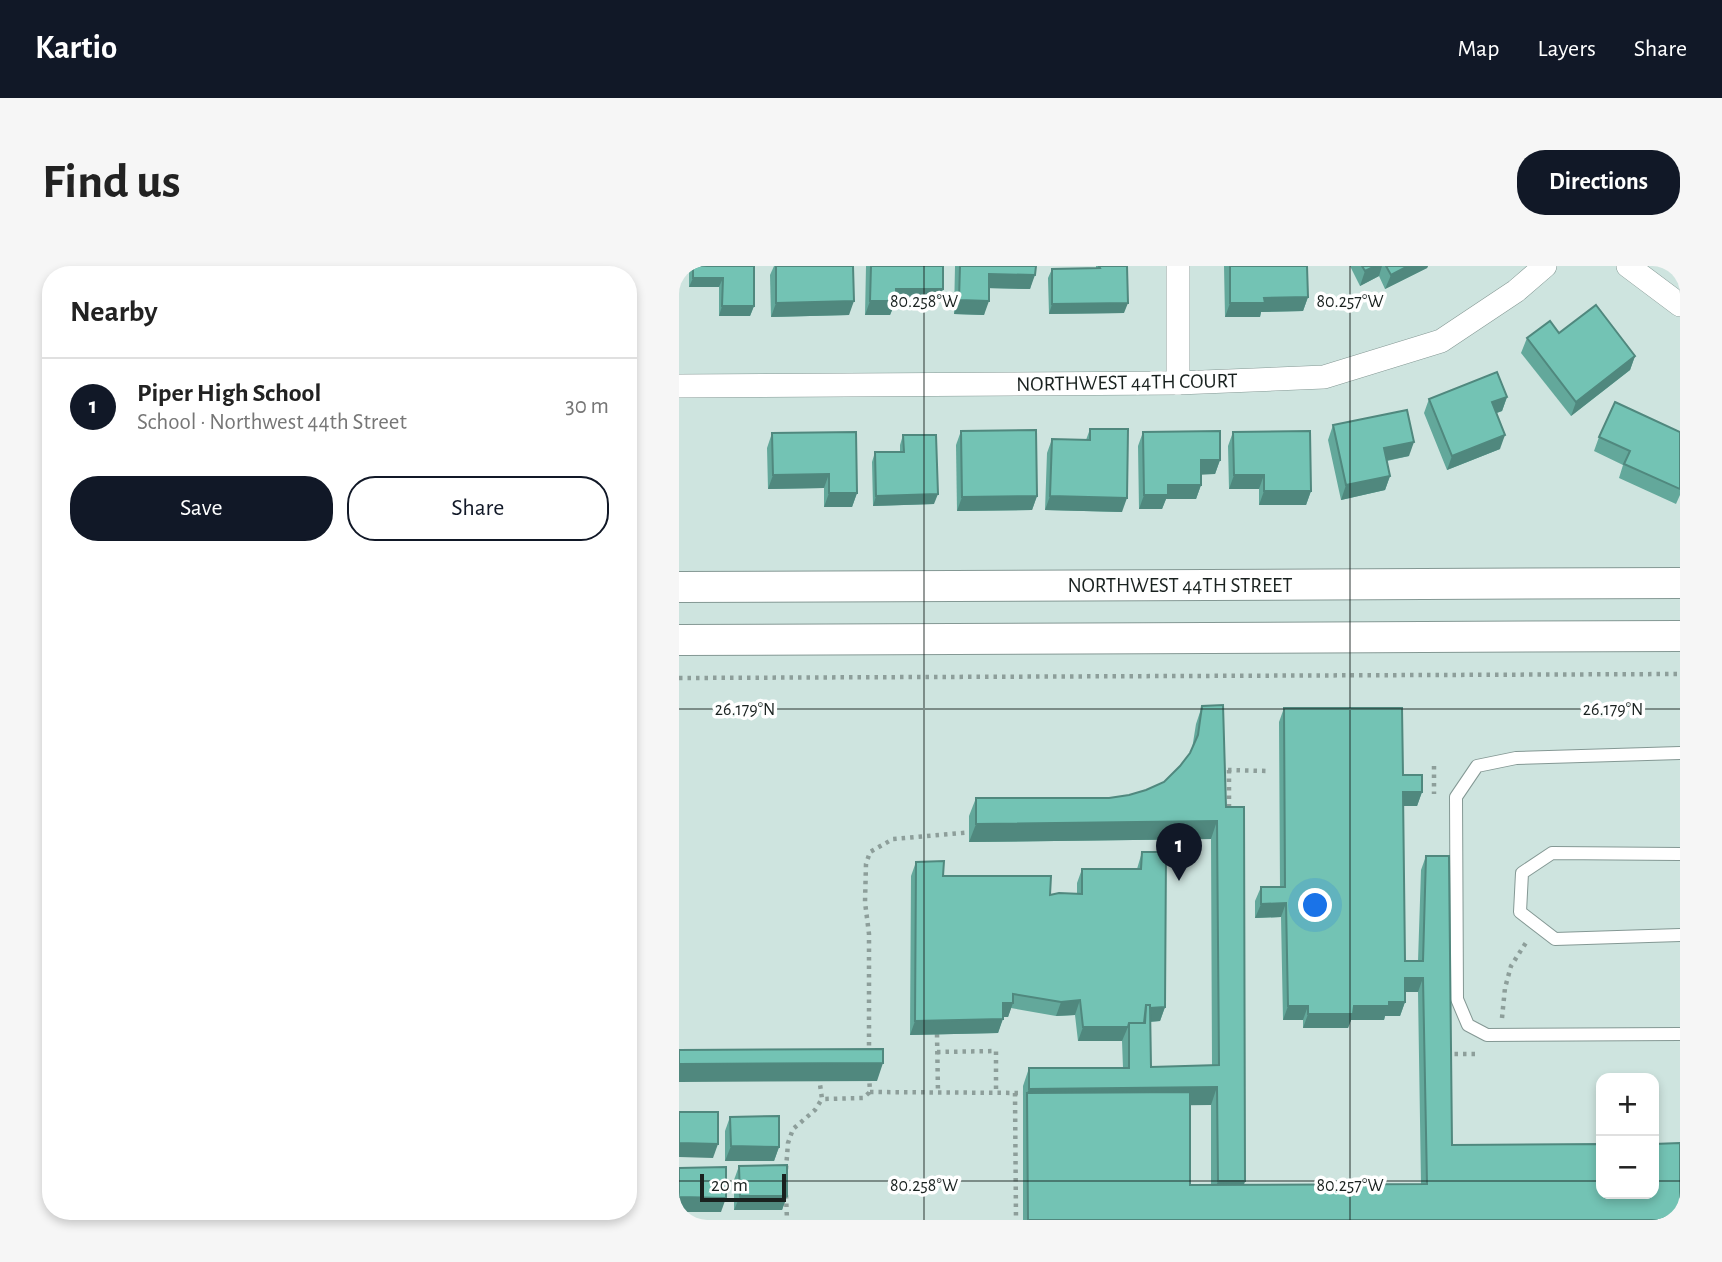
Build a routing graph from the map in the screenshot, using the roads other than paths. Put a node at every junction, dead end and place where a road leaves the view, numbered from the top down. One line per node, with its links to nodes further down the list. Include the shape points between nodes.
1 (1178, 266): 5 (street)
2 (1545, 266): 5 (street, NORTHWEST 44TH COURT, via 1441,341 1325,377)
3 (1628, 266): 4 (street)
4 (1680, 305)
5 (1178, 383): 6 (street, NORTHWEST 44TH COURT)
6 (679, 386)
7 (1680, 583): 8 (street, NORTHWEST 44TH STREET)
8 (679, 587)
9 (1680, 636): 10 (street)
10 (679, 640)
11 (1680, 753): 14 (lane, via 1516,758 1477,766 1456,797 1457,999 1468,1026 1487,1035)
12 (1680, 854): 13 (lane, via 1552,853 1522,873 1520,912 1555,939)
13 (1680, 935)
14 (1680, 1034)

